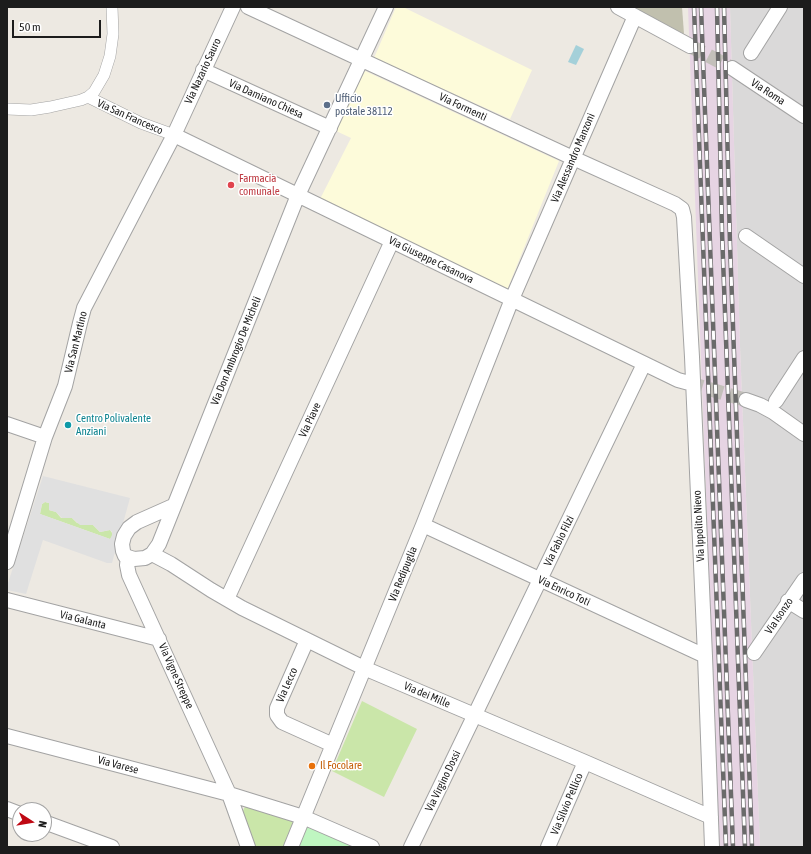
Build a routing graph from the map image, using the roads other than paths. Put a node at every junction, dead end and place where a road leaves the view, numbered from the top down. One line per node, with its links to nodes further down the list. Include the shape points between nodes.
1 (112, 7): 13 (street, via 113,34 109,61 100,82)
2 (233, 7): 12 (street, Via Nazario Sauro)
3 (248, 7): 10 (street, Via Formenti)
4 (386, 7): 10 (street, Via Don Ambrogio De Micheli)
5 (618, 7): 7 (street)
6 (780, 7): 9 (street)
7 (635, 16): 8 (street); 18 (street, Via Alessandro Manzoni)
8 (690, 46)
9 (751, 53)
10 (361, 59): 16 (street, Via Don Ambrogio De Micheli); 18 (street, Via Formenti)
11 (732, 68): 15 (street, Via Roma)
12 (203, 70): 16 (street, Via Damiano Chiesa); 17 (street, Via Nazario Sauro)
13 (88, 97): 14 (street, via 31,110); 17 (street, Via San Francesco, via 141,123)
14 (7, 109)
15 (804, 116)
16 (330, 128): 19 (street, Via Don Ambrogio De Micheli)
17 (174, 135): 19 (street, Via Giuseppe Casanova); 32 (street, Via San Martino, via 86,304 65,386)
18 (573, 158): 20 (street, Via Formenti); 24 (street, Via Alessandro Manzoni)
19 (298, 195): 22 (street, Via Giuseppe Casanova); 33 (street, Via Don Ambrogio De Micheli)
20 (679, 206): 47 (street, Via Ippolito Nievo, via 684,217)
21 (746, 236): 23 (street)
22 (392, 241): 24 (street, Via Giuseppe Casanova); 41 (street, Via Piave)
23 (804, 276)
24 (512, 299): 27 (street, Via Giuseppe Casanova); 34 (street, Via Redipuglia)
25 (804, 358): 29 (street)
26 (643, 366): 38 (street, Via Fabio Filzi)
27 (689, 384)
28 (746, 400): 31 (street, via 773,412)
29 (776, 401)
30 (7, 424): 32 (street)
31 (804, 434)
32 (45, 437): 37 (street, Via San Martino)
33 (173, 506): 35 (street, Via Don Ambrogio De Micheli, via 159,544); 36 (street, via 129,528 122,544 124,554)
34 (423, 525): 38 (street, Via Enrico Toti); 48 (street, Via Redipuglia)
35 (152, 554): 36 (street, via 138,559); 41 (street, Via dei Mille)
36 (128, 558): 44 (street, Via Vigne Streppe, via 129,575)
37 (7, 562)
38 (540, 580): 47 (street, Via Enrico Toti); 49 (street, Via Fabio Filzi)
39 (804, 580): 42 (street, Via Isonzo)
40 (7, 600): 44 (street, Via Galanta)
41 (227, 600): 45 (street, Via dei Mille)
42 (788, 601): 43 (street); 46 (street, Via Isonzo)
43 (804, 611)
44 (159, 639): 53 (street, Via Vigne Streppe)
45 (307, 640): 48 (street, Via dei Mille); 51 (street, Via Lecco, via 277,708 277,715 282,722)
46 (754, 653)
47 (705, 656): 55 (street, Via Ippolito Nievo)
48 (364, 668): 49 (street, Via dei Mille); 51 (street, Via Redipuglia)
49 (474, 715): 52 (street, Via dei Mille); 61 (street, Via Virgino Dossi)
50 (7, 736): 53 (street, Via Varese)
51 (333, 745): 54 (street, Via Redipuglia)
52 (585, 762): 55 (street, Via dei Mille); 62 (street, Via Silvio Pellico)
53 (229, 794): 54 (street, Via Varese); 58 (street, Via Vigne Streppe)
54 (303, 817): 59 (street, Via Redipuglia); 60 (street, Via Varese)
55 (711, 817): 63 (street, Via Ippolito Nievo)
56 (52, 825): 57 (street)
57 (112, 847)
58 (248, 847)
59 (291, 847)
60 (372, 847)
61 (411, 847)
62 (548, 847)
63 (712, 847)

